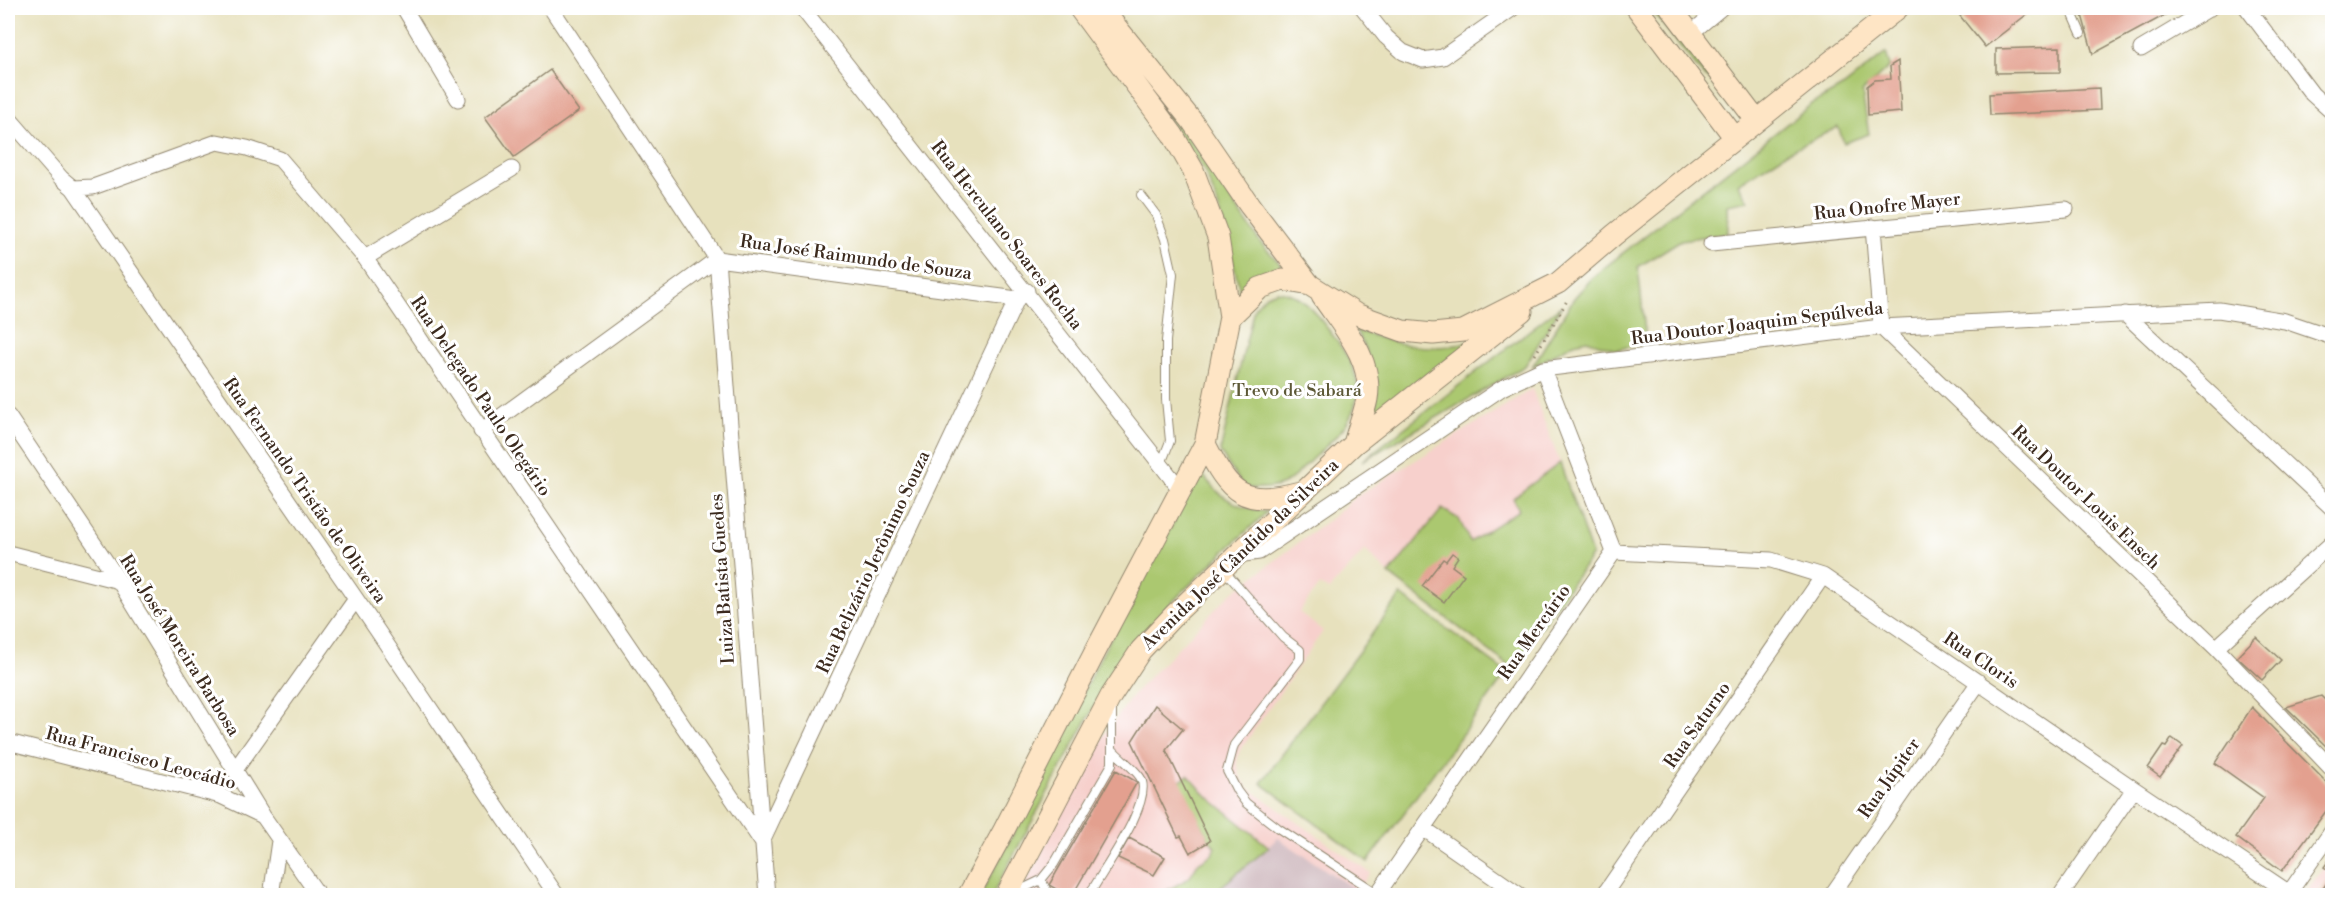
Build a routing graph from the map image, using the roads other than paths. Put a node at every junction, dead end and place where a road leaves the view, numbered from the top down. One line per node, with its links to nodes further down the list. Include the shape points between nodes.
1 (404, 8): 20 (street)
2 (551, 8): 32 (street)
3 (802, 8): 35 (street, Rua Herculano Soares Rocha)
4 (1079, 8): 37 (main road, via 1173,135 1193,170 1218,237)
5 (1101, 8): 33 (main road, via 1192,121 1250,206)
6 (1363, 8): 7 (street, via 1403,52 1423,60 1443,57)
7 (1513, 8)
8 (1637, 8): 24 (main road)
9 (1671, 8): 17 (main road)
10 (1721, 8): 17 (street)
11 (1898, 8): 23 (main road)
12 (1916, 8): 13 (lane)
13 (1948, 8)
14 (2070, 8): 18 (lane)
15 (2210, 8): 19 (street)
16 (2247, 8): 21 (street, via 2313,94)
17 (1691, 33): 23 (main road)
18 (2081, 33)
19 (2141, 49)
20 (458, 99)
21 (2332, 112)
22 (8, 117): 26 (street, Rua Fernando Tristão de Oliveira)
23 (1756, 120): 24 (main road)
24 (1735, 138): 34 (main road)
25 (512, 170): 31 (street)
26 (73, 188): 31 (street, Rua Delegado Paulo Olegário, via 93,187 217,142 247,148 280,159); 55 (street, Rua Fernando Tristão de Oliveira)
27 (1141, 195): 45 (lane, via 1156,215 1173,274 1166,341 1170,441)
28 (2066, 209): 29 (street, Rua Onofre Mayer)
29 (1873, 227): 30 (street, Rua Onofre Mayer); 38 (street)
30 (1711, 244)
31 (365, 258): 42 (street, Rua Delegado Paulo Olegário)
32 (717, 259): 35 (street, Rua José Raimundo de Souza); 42 (street, Rua José Raimundo de Souza); 68 (street, Luiza Batista Guedes)
33 (1314, 288): 34 (main road, via 1356,314 1403,331 1433,334 1463,331); 37 (main road, via 1283,280 1260,288); 44 (main road, via 1357,349 1367,372 1367,398)
34 (1563, 291): 44 (main road, Avenida José Cândido da Silveira)
35 (1022, 295): 45 (street, Rua Herculano Soares Rocha); 68 (street, Rua Belizário Jerônimo Souza)
36 (2125, 315): 38 (street, Rua Doutor Joaquim Sepúlveda); 39 (street, Rua Doutor Joaquim Sepúlveda, via 2219,310 2285,321); 48 (street)
37 (1230, 317): 43 (main road)
38 (1881, 327): 40 (street, Rua Doutor Joaquim Sepúlveda); 56 (street, Rua Doutor Louis Ensch)
39 (2332, 337)
40 (1543, 369): 50 (street); 52 (street, Rua Doutor Joaquim Sepúlveda, via 1502,388 1259,552)
41 (8, 416): 54 (street, Rua José Moreira Barbosa)
42 (481, 431): 68 (street, Rua Delegado Paulo Olegário)
43 (1205, 444): 46 (main road); 47 (main road, via 1232,488 1250,498 1274,499)
44 (1354, 444): 47 (main road, Avenida José Cândido da Silveira)
45 (1161, 464): 46 (street, Rua Herculano Soares Rocha)
46 (1180, 489): 76 (main road)
47 (1302, 491): 52 (main road, Avenida José Cândido da Silveira)
48 (2332, 508)
49 (2332, 543): 56 (street)
50 (1614, 552): 53 (street, Rua Cloris, via 1771,560); 65 (street, Rua Mercúrio)
51 (8, 553): 54 (street)
52 (1230, 562): 58 (main road, Avenida José Cândido da Silveira, via 1141,650); 70 (lane, via 1283,637 1300,650 1300,659 1234,746 1227,771 1246,803)
53 (1823, 576): 57 (street, Rua Cloris); 81 (street, Rua Saturno)
54 (119, 581): 62 (street, Rua José Moreira Barbosa)
55 (356, 599): 62 (street); 74 (street, Rua Fernando Tristão de Oliveira)
56 (2216, 648): 61 (street, Rua Doutor Louis Ensch)
57 (1978, 682): 63 (street, Rua Cloris); 82 (street, Rua Júpiter)
58 (1111, 696): 60 (lane); 77 (main road, Avenida José Cândido da Silveira)
59 (8, 742): 64 (street, Rua Francisco Leocádio, via 221,796)
60 (1113, 750): 69 (lane, via 1112,764); 79 (lane, via 1141,778 1144,793 1136,814)
61 (2332, 769)
62 (235, 770): 64 (street, Rua José Moreira Barbosa)
63 (2134, 789): 71 (street, Rua Cloris); 83 (street)
64 (263, 816): 67 (street, Rua José Moreira Barbosa)
65 (1423, 828): 70 (street, Rua Mercúrio); 80 (street)
66 (2332, 831): 71 (street)
67 (279, 841): 72 (street); 73 (street, Rua José Moreira Barbosa)
68 (762, 842): 75 (street, Luiza Batista Guedes)
69 (1041, 880): 77 (lane); 78 (lane)
70 (1377, 894)
71 (2290, 894)
72 (271, 896)
73 (319, 896)
74 (557, 896)
75 (767, 896)
76 (968, 896)
77 (1008, 896)
78 (1052, 896)
79 (1087, 896)
80 (1521, 896)
81 (1603, 896)
82 (1831, 896)
83 (2060, 896)

